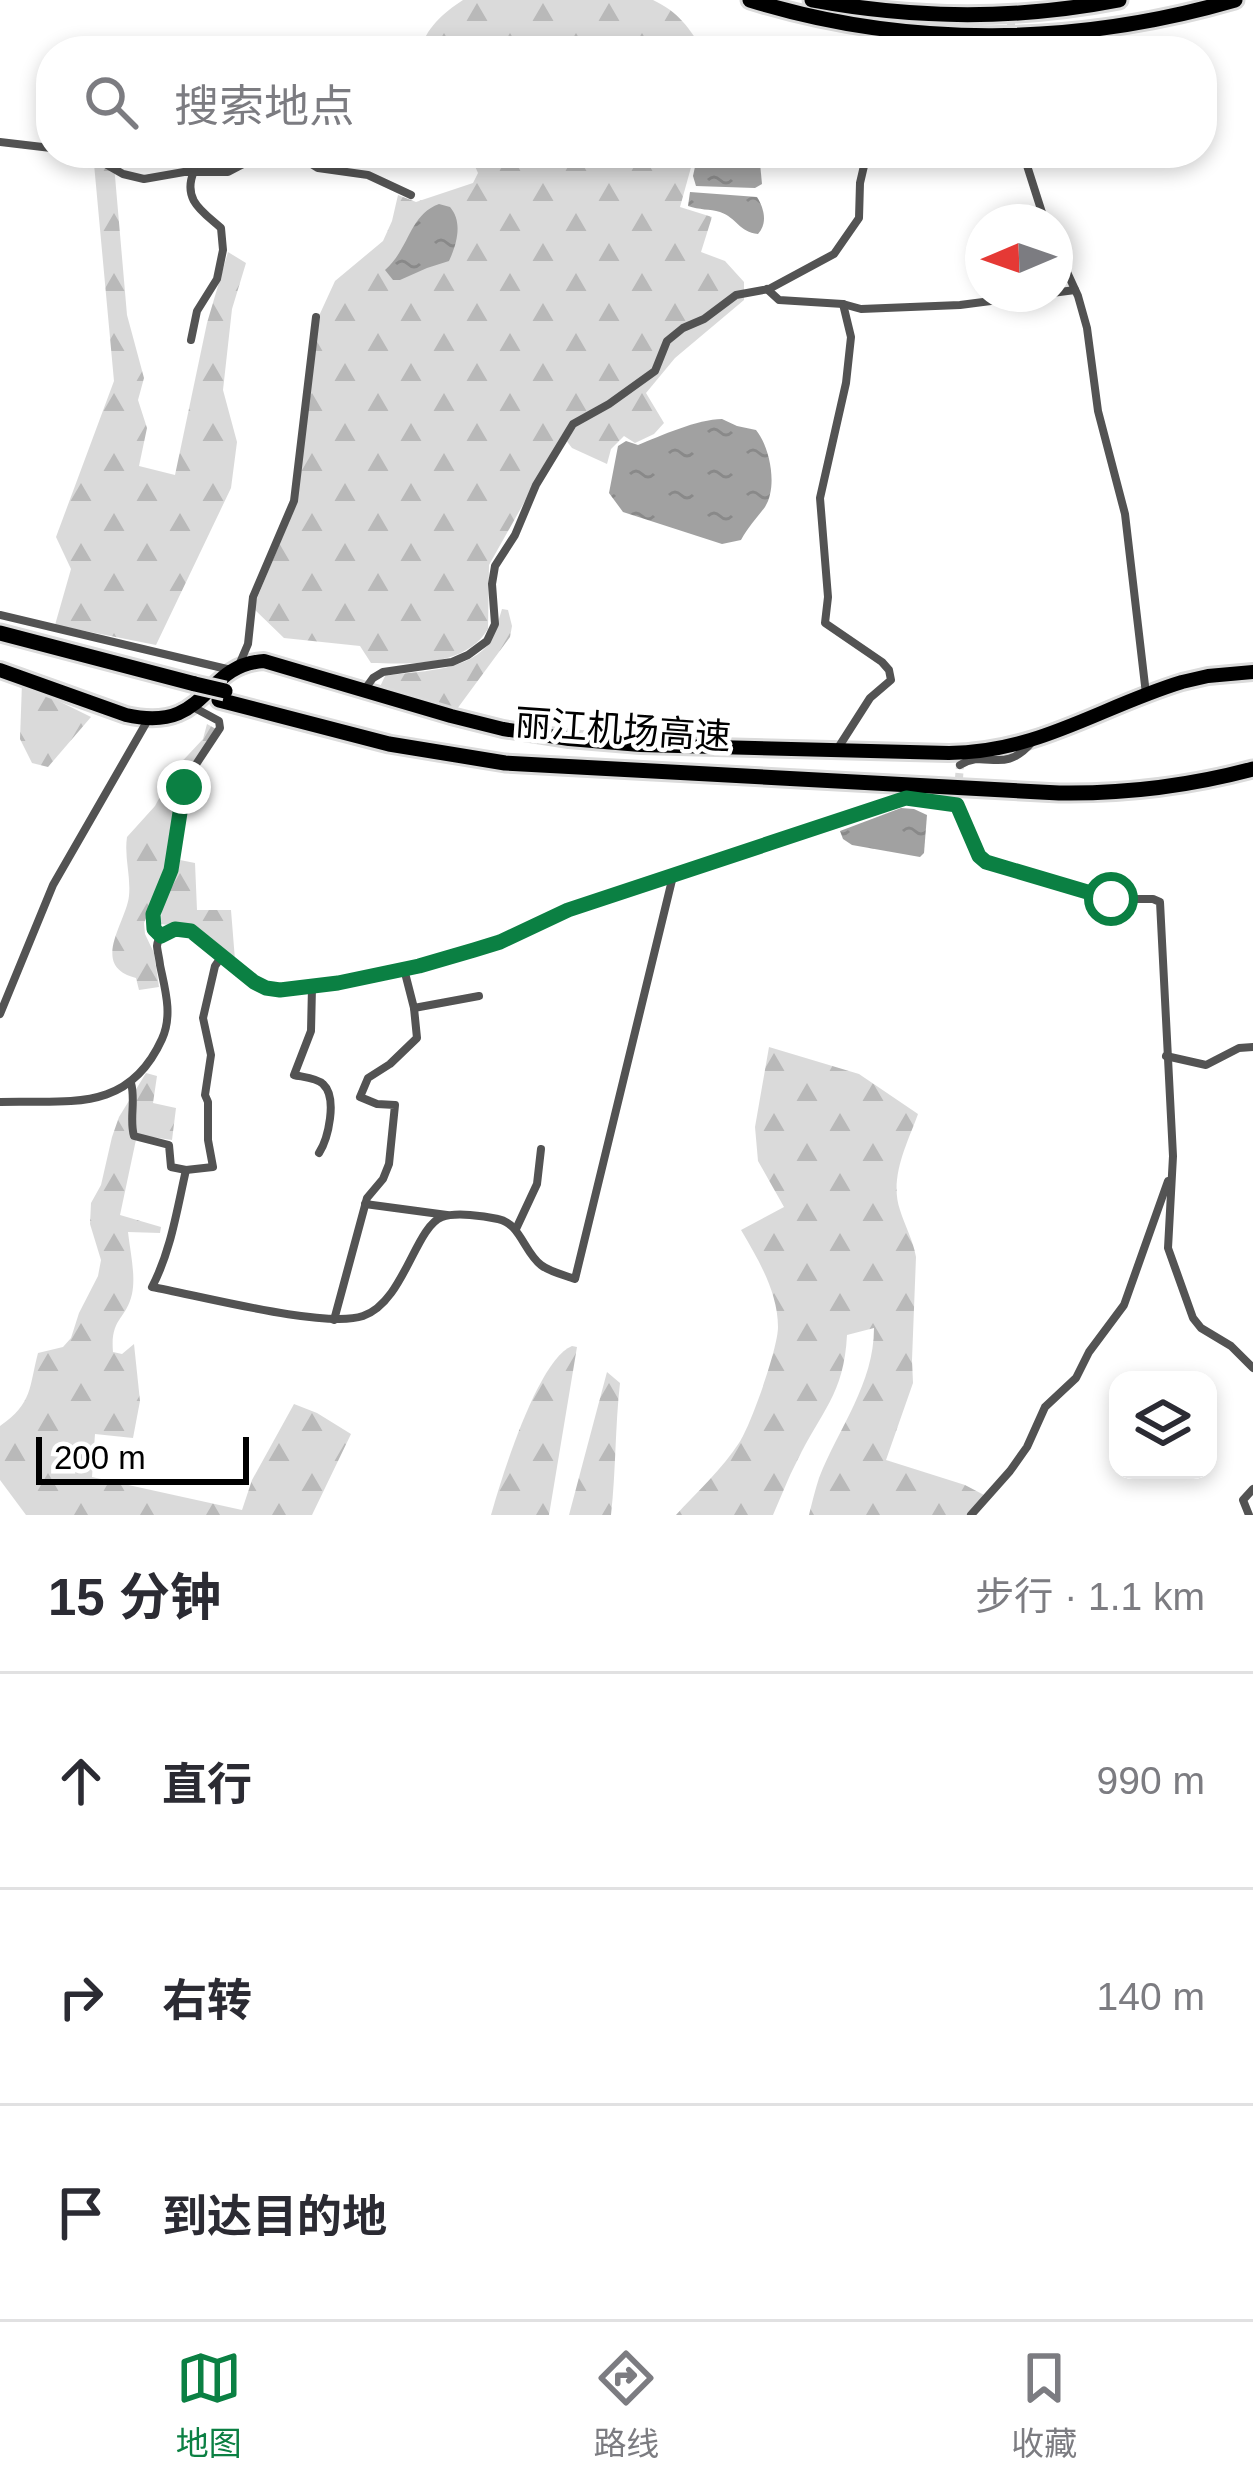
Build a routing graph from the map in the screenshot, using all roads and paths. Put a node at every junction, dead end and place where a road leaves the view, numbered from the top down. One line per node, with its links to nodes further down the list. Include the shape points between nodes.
1 (750, 0): 4 (highway, via 878,28 985,36 1122,26)
2 (812, 0): 3 (highway, via 984,15)
3 (1119, 0)
4 (1235, 0)
5 (0, 142): 6 (street)
6 (36, 146)
7 (111, 168): 12 (street, via 159,178)
8 (236, 168): 12 (street)
9 (324, 168): 13 (street)
10 (864, 168): 16 (street, via 854,229 829,258)
11 (1028, 168): 14 (street)
12 (194, 171): 20 (street, via 193,203 221,228 223,250)
13 (411, 194)
14 (1039, 204)
15 (1073, 286): 17 (street)
16 (767, 290): 18 (street, via 779,300); 27 (street, via 736,295 682,328 655,371 573,424 495,566 495,624 483,645 452,662 383,672)
17 (1075, 290): 18 (street, via 901,309); 29 (street, via 1125,514)
18 (843, 304): 33 (street, via 851,337 820,498 825,622 882,662 891,680)
19 (316, 317): 24 (street, via 294,501)
20 (191, 340)
21 (0, 615): 24 (street)
22 (0, 633): 28 (highway, 丽江机场高速)
23 (0, 644): 28 (highway, 丽江机场高速)
24 (235, 668): 27 (highway, via 271,662); 28 (highway)
25 (0, 670): 31 (highway)
26 (1253, 672): 29 (highway, via 1195,678)
27 (364, 690): 33 (highway, via 569,739)
28 (192, 695): 30 (highway, 丽江机场高速, bridge); 31 (highway, via 172,716); 38 (street, via 220,728 185,781 171,870 152,919)
29 (1146, 695): 32 (highway)
30 (222, 696): 34 (highway, 丽江机场高速, via 506,752 1081,784); 36 (highway, 丽江机场高速, via 389,743 505,763 1058,794 1162,788)
31 (149, 718): 44 (street, via 52,885)
32 (1034, 741): 33 (highway, via 963,753); 35 (street, via 1016,757)
33 (838, 750)
34 (1253, 759)
35 (960, 764)
36 (1253, 770)
37 (673, 876): 40 (street); 46 (street, via 896,800 957,805 986,862 1111,899 1158,901); 55 (street, via 575,1279 538,1263)
38 (161, 936): 39 (street, via 187,929); 47 (street, via 166,1025)
39 (222, 956): 41 (street, via 266,988); 51 (street, via 203,1018 212,1167)
40 (404, 969): 41 (street); 43 (street)
41 (312, 987): 50 (street, via 310,1031 294,1075 330,1095)
42 (479, 996): 43 (street)
43 (414, 1008): 53 (street, via 417,1038 368,1078 360,1097 395,1105 389,1164)
44 (0, 1014)
45 (1253, 1047): 46 (street, via 1206,1065)
46 (1166, 1056): 52 (street)
47 (131, 1083): 48 (street, via 92,1099); 51 (street, via 134,1136 169,1145 171,1167)
48 (0, 1102)
49 (541, 1148): 55 (street, via 537,1184)
50 (319, 1153)
51 (186, 1170): 56 (street, via 152,1287)
52 (1171, 1174): 57 (street, via 1168,1248 1190,1313); 59 (street, via 1124,1305)
53 (365, 1204): 54 (street); 56 (street)
54 (449, 1216): 55 (street); 56 (street, via 433,1223 381,1306)
55 (516, 1228)
56 (334, 1320)
57 (1253, 1368)
58 (1253, 1489): 60 (street, via 1244,1501)
59 (971, 1515)
60 (1249, 1515)

